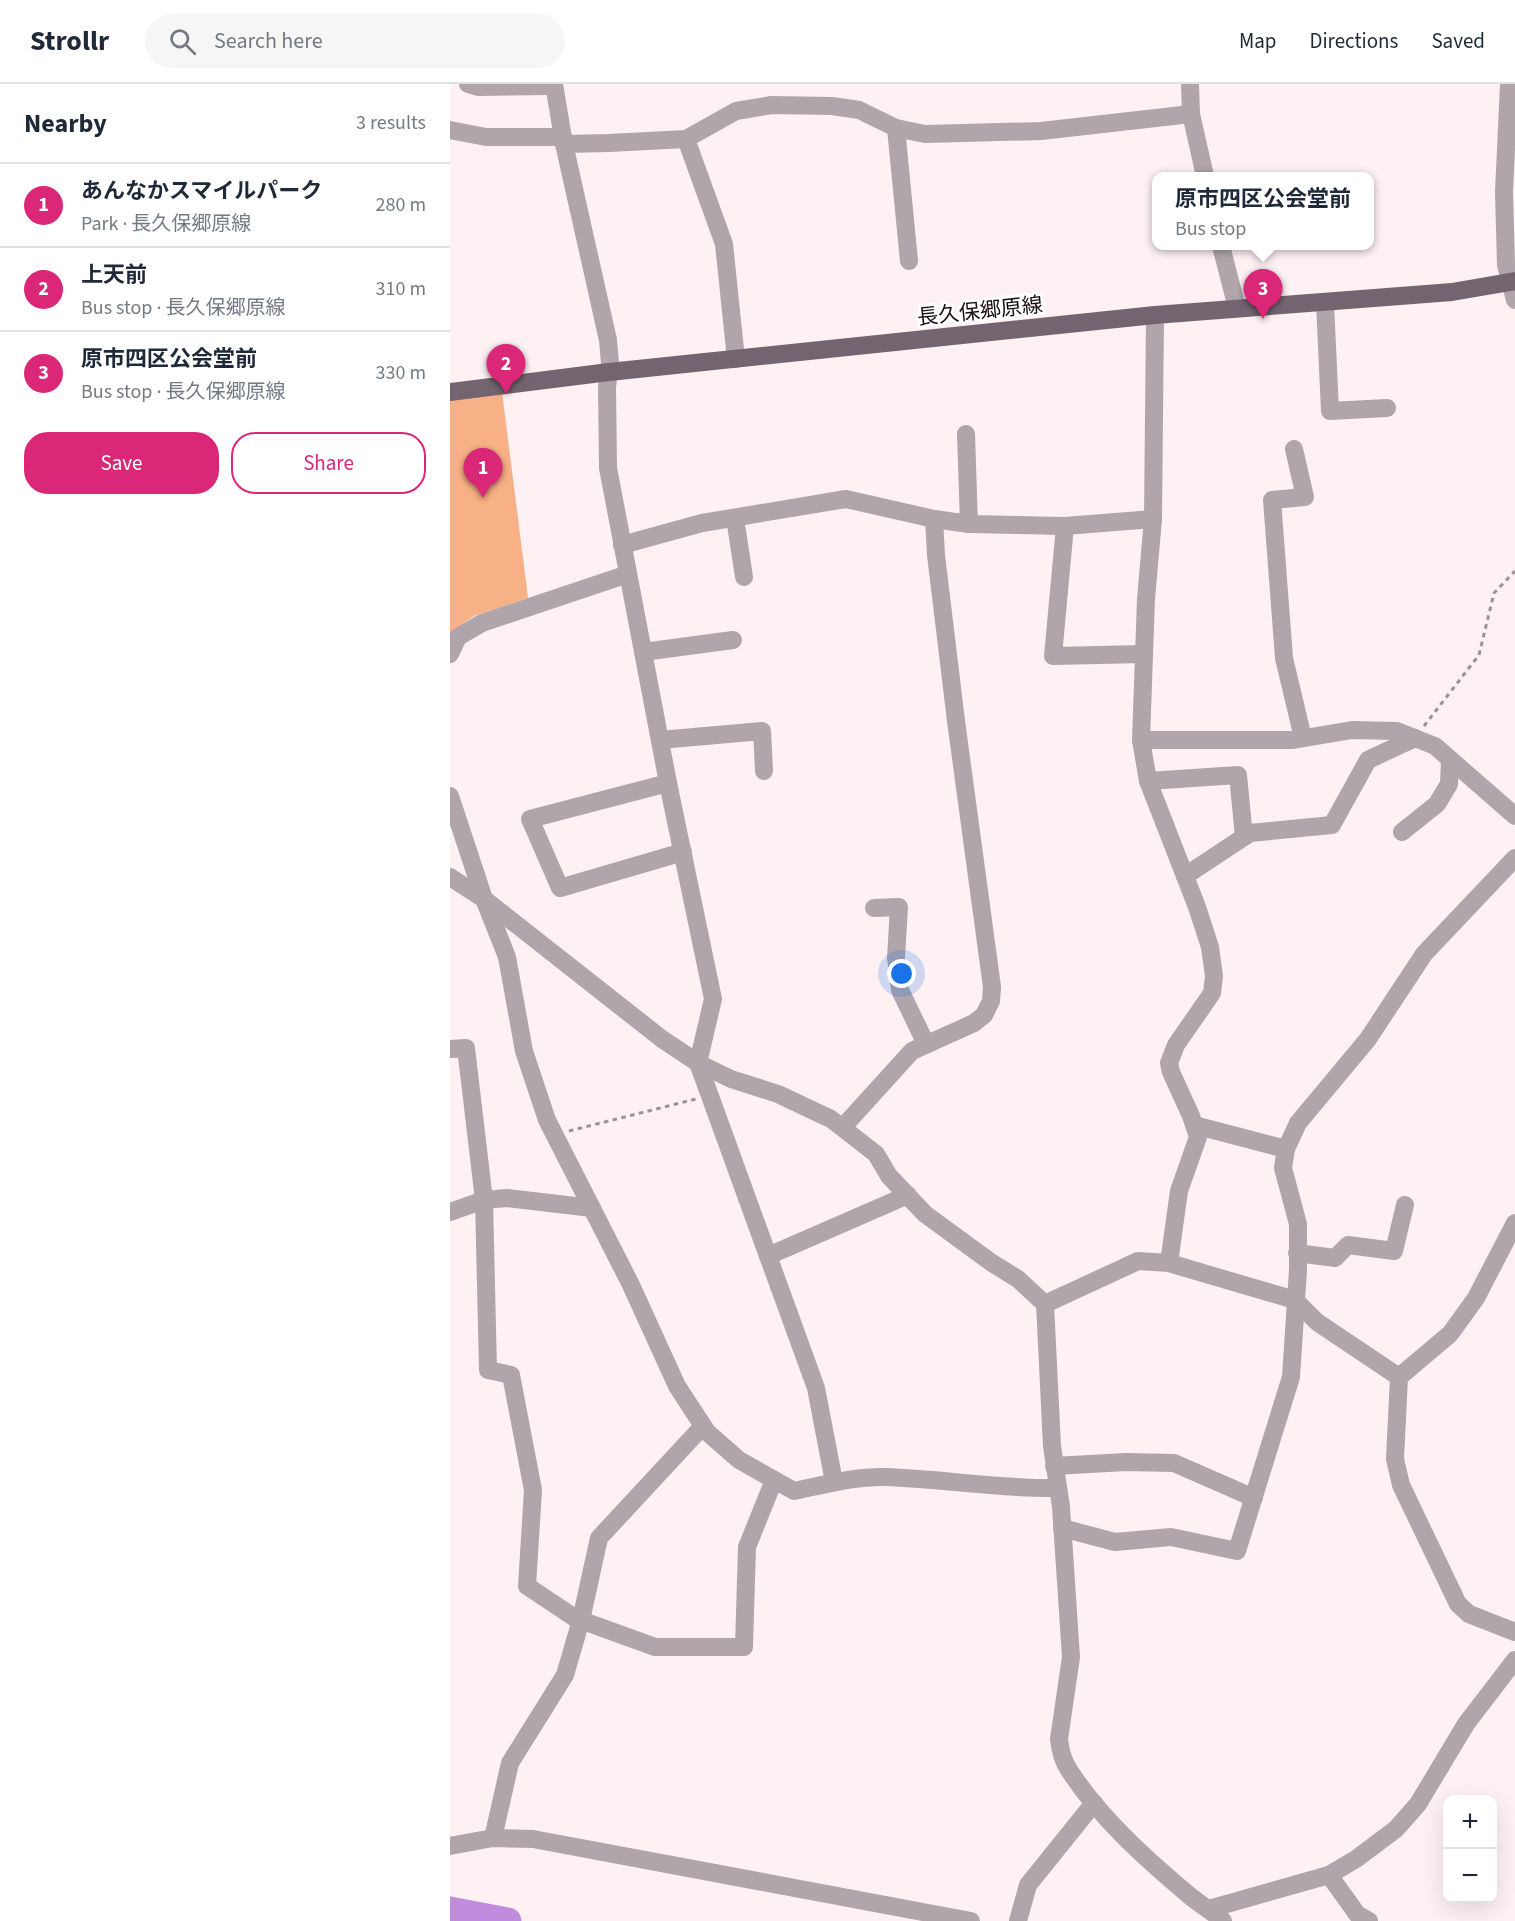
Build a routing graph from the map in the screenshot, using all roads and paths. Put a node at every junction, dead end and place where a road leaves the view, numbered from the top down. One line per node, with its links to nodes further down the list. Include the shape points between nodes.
1 (468, 84): 4 (street)
2 (1190, 84): 5 (street)
3 (1509, 84): 13 (street, via 1504,192 1506,265)
4 (554, 85): 9 (street)
5 (1191, 114): 6 (street, via 1041,131 925,134); 10 (street)
6 (896, 128): 8 (street, via 859,110 772,105 736,111); 12 (street)
7 (450, 130): 9 (street, via 486,137)
8 (686, 139): 9 (street); 17 (street, via 724,244)
9 (564, 140): 18 (street, via 608,340)
10 (1204, 172)
11 (1222, 250): 15 (street)
12 (909, 261)
13 (1514, 288): 14 (main road, 長久保郷原線)
14 (1325, 303): 15 (main road, 長久保郷原線); 20 (street, via 1330,411)
15 (1237, 308): 16 (main road, 長久保郷原線)
16 (1155, 315): 17 (main road, 長久保郷原線); 25 (street)
17 (736, 359): 18 (main road, 長久保郷原線)
18 (609, 372): 19 (main road, 長久保郷原線); 28 (street, via 608,468)
19 (450, 392)
20 (1387, 408)
21 (966, 434): 26 (street)
22 (1294, 449): 36 (street, via 1305,497 1272,500 1284,658)
23 (735, 518): 24 (street, via 846,499); 28 (street); 31 (street)
24 (934, 519): 26 (street); 54 (street, via 992,987 984,1015)
25 (1153, 519): 27 (street); 35 (street)
26 (969, 524): 27 (street)
27 (1065, 526): 35 (street, via 1053,656)
28 (622, 545): 30 (street)
29 (1515, 571): 37 (path, via 1494,593 1479,655)
30 (628, 574): 33 (street); 34 (street, via 482,623 458,637)
31 (744, 577)
32 (733, 640): 33 (street)
33 (643, 652): 38 (street)
34 (450, 654)
35 (1144, 654): 39 (street)
36 (1304, 738): 37 (street, via 1352,730 1397,731); 39 (street)
37 (1415, 738): 40 (street, via 1435,746); 47 (street, via 1368,760 1332,825 1250,833)
38 (660, 740): 41 (street, via 762,730); 43 (street)
39 (1141, 740): 42 (street)
40 (1450, 759): 45 (street); 46 (street, via 1449,784 1437,804)
41 (764, 771)
42 (1148, 781): 47 (street, via 1238,775); 50 (street)
43 (668, 783): 48 (street); 48 (street, via 530,819 560,888)
44 (450, 796): 52 (street)
45 (1515, 816)
46 (1402, 832)
47 (1244, 837): 50 (street)
48 (683, 852): 56 (street, via 713,999)
49 (1512, 868): 61 (street, via 1424,954 1368,1039 1298,1123)
50 (1185, 876): 58 (street, via 1210,946 1214,976 1212,993 1176,1045 1169,1063)
51 (450, 877): 52 (street)
52 (484, 899): 56 (street); 60 (street, via 507,957 524,1051)
53 (874, 908): 54 (street, via 899,908 896,958 900,990)
54 (926, 1044): 59 (street, via 912,1051)
55 (450, 1049): 63 (street, via 466,1048)
56 (698, 1063): 57 (street); 59 (street, via 730,1079 778,1094)
57 (710, 1096): 60 (path); 69 (street)
58 (1194, 1125): 61 (street); 70 (street, via 1198,1137 1179,1191)
59 (843, 1127): 62 (street, via 876,1154 889,1176)
60 (555, 1135): 65 (street)
61 (1286, 1149): 68 (street, via 1283,1168 1298,1224)
62 (908, 1195): 69 (street); 72 (street, via 925,1214 1018,1279)
63 (484, 1200): 65 (street, via 507,1198); 66 (street); 81 (street, via 488,1370 511,1375 533,1490 527,1586)
64 (1405, 1205): 68 (street, via 1394,1251 1348,1245 1335,1258)
65 (592, 1208): 74 (street, via 678,1386)
66 (450, 1212)
67 (1515, 1223): 73 (street, via 1476,1298 1450,1334)
68 (1297, 1253): 71 (street)
69 (768, 1256): 77 (street, via 816,1388)
70 (1169, 1263): 71 (street); 72 (street, via 1138,1261)
71 (1295, 1300): 73 (street, via 1317,1322); 79 (street, via 1292,1377)
72 (1045, 1304): 75 (street)
73 (1399, 1377): 82 (street, via 1395,1459 1401,1485 1458,1604 1469,1614)
74 (703, 1426): 76 (street, via 739,1460); 81 (street, via 599,1538)
75 (1054, 1466): 78 (street); 79 (street, via 1174,1463)
76 (774, 1480): 77 (street, via 794,1491); 81 (street, via 747,1547 744,1647 654,1647)
77 (834, 1482): 78 (street, via 884,1477)
78 (1057, 1488): 80 (street)
79 (1254, 1498): 80 (street, via 1237,1551 1171,1537 1115,1542)
80 (1062, 1528): 84 (street, via 1071,1657 1059,1739 1067,1768)
81 (581, 1620): 85 (street, via 565,1675 510,1763)
82 (1515, 1632)
83 (1515, 1660): 87 (street, via 1466,1724 1418,1804 1396,1829)
84 (1094, 1803): 88 (street, via 1138,1850); 90 (street, via 1028,1885)
85 (493, 1838): 86 (street); 89 (street, via 533,1839)
86 (450, 1846)
87 (1329, 1875): 88 (street); 92 (street, via 1357,1914)
88 (1209, 1909): 91 (street)
89 (971, 1921)
90 (1018, 1921)
91 (1223, 1921)
92 (1369, 1921)

